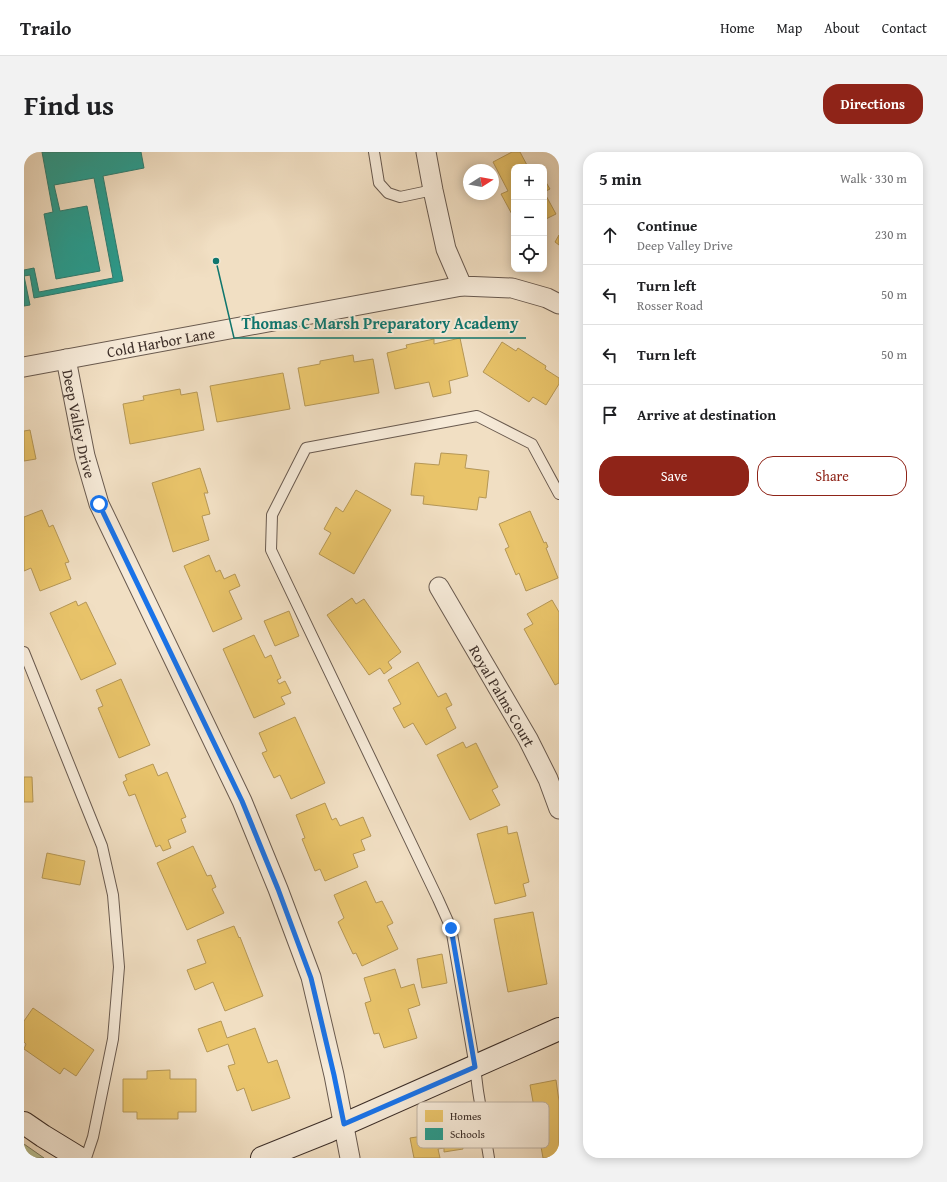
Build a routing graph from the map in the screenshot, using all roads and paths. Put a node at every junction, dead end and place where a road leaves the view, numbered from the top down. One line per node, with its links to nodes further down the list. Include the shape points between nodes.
1 (374, 152): 3 (lane, via 379,184 388,193 400,197)
2 (426, 152): 3 (street)
3 (433, 190): 4 (street, via 446,249)
4 (462, 286): 5 (street, Cold Harbor Lane, via 512,288); 6 (street, Cold Harbor Lane)
5 (559, 304)
6 (66, 359): 7 (street, Cold Harbor Lane); 16 (street, Deep Valley Drive, via 85,456 99,504 242,801 311,978)
7 (24, 367)
8 (559, 494): 13 (lane, via 532,444 477,416 306,448 272,515 270,550 451,928)
9 (439, 587): 11 (street, Royal Palms Court, via 528,739)
10 (24, 652): 19 (lane, via 102,846 113,895 119,967 113,1039 93,1137)
11 (559, 809)
12 (559, 1029): 13 (street)
13 (475, 1067): 14 (lane); 16 (street)
14 (480, 1102)
15 (24, 1123): 18 (street)
16 (344, 1124): 20 (street); 21 (street, Deep Valley Drive)
17 (487, 1148): 22 (lane)
18 (80, 1158)
19 (86, 1158)
20 (262, 1158)
21 (350, 1158)
22 (488, 1158)

